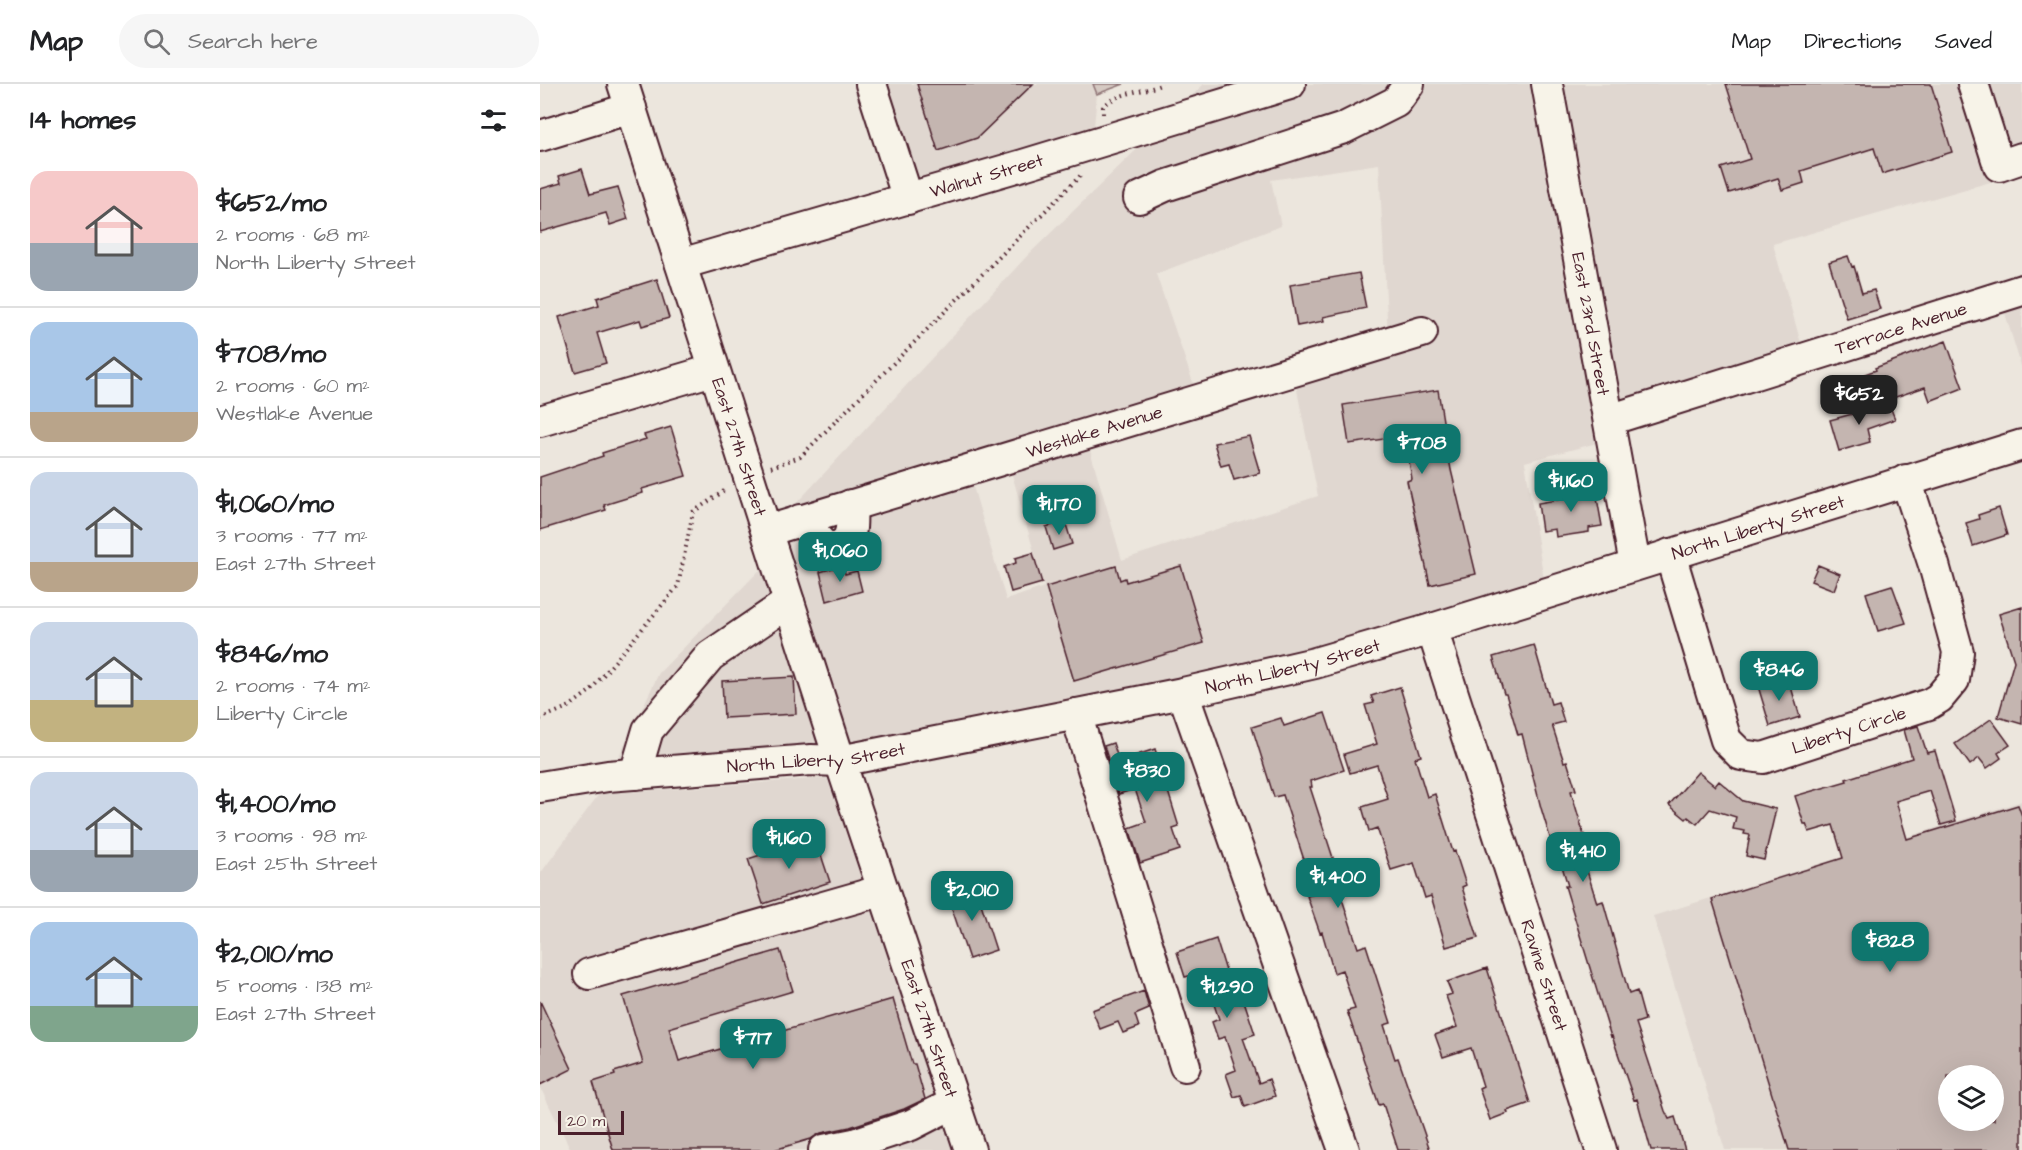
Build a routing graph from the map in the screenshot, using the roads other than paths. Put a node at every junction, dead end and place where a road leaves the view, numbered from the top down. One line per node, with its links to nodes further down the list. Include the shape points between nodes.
1 (871, 84): 10 (street)
2 (1290, 84): 10 (street, Walnut Street)
3 (1409, 84): 9 (street, via 1396,102 1344,128)
4 (1547, 84): 15 (street, East 23rd Street)
5 (1973, 84): 8 (street, via 1999,166)
6 (627, 96): 7 (street); 11 (street, East 27th Street)
7 (540, 136)
8 (2022, 158)
9 (1139, 198)
10 (908, 199): 11 (street, Walnut Street)
11 (681, 264): 14 (street, East 27th Street)
12 (2022, 290): 15 (street, Terrace Avenue)
13 (1422, 332): 19 (street, Westlake Avenue)
14 (713, 370): 16 (street); 21 (street, East 27th Street)
15 (1609, 420): 23 (street, East 23rd Street)
16 (540, 421)
17 (2022, 444): 18 (street, North Liberty Street)
18 (1906, 480): 22 (street, North Liberty Street); 22 (street, Liberty Circle, via 1958,652 1954,680 1929,704 1763,758 1742,755 1726,740)
19 (851, 506): 20 (street, Westlake Avenue); 20 (street, via 848,541 839,552 822,544)
20 (801, 520): 21 (street, Westlake Avenue)
21 (766, 531): 24 (street, East 27th Street)
22 (1670, 554): 23 (street, North Liberty Street)
23 (1635, 565): 25 (street, North Liberty Street)
24 (789, 602): 28 (street, East 27th Street); 29 (street, via 710,656 648,730)
25 (1432, 629): 26 (street, North Liberty Street, via 1315,663); 38 (street, Ravine Street)
26 (1184, 693): 27 (street, North Liberty Street); 37 (street)
27 (1076, 714): 28 (street, North Liberty Street); 33 (street)
28 (840, 760): 29 (street, North Liberty Street); 31 (street, East 27th Street)
29 (634, 774): 30 (street, North Liberty Street)
30 (540, 787)
31 (883, 890): 32 (street); 34 (street, East 27th Street)
32 (589, 974)
33 (1185, 1066)
34 (954, 1103): 35 (street, via 911,1125); 36 (street, East 27th Street)
35 (824, 1150)
36 (970, 1150)
37 (1344, 1150)
38 (1601, 1150)

